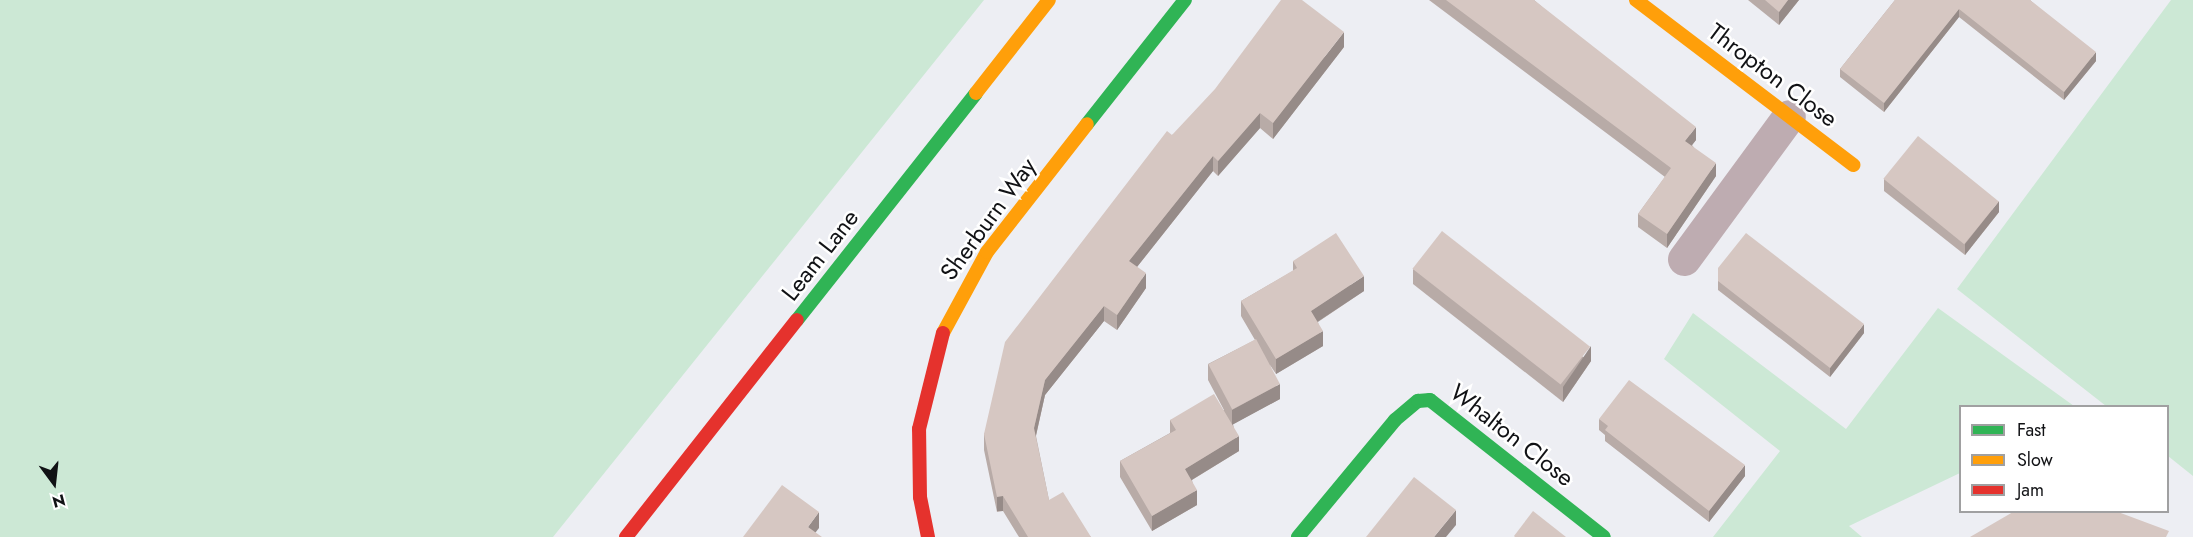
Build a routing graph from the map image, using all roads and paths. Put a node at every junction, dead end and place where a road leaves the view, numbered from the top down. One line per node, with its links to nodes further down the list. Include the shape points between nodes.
1 (1049, 0): 7 (street, Leam Lane)
2 (1185, 0): 8 (street, Sherburn Way, via 987,252 946,321 919,429 920,497)
3 (1636, 0): 4 (street, Thropton Close)
4 (1789, 116): 5 (street, Thropton Close); 6 (street)
5 (1853, 165)
6 (1684, 259)
7 (626, 537)
8 (928, 537)
9 (1298, 537): 10 (street, Whalton Close, via 1395,420 1418,401 1430,400)
10 (1604, 537)

